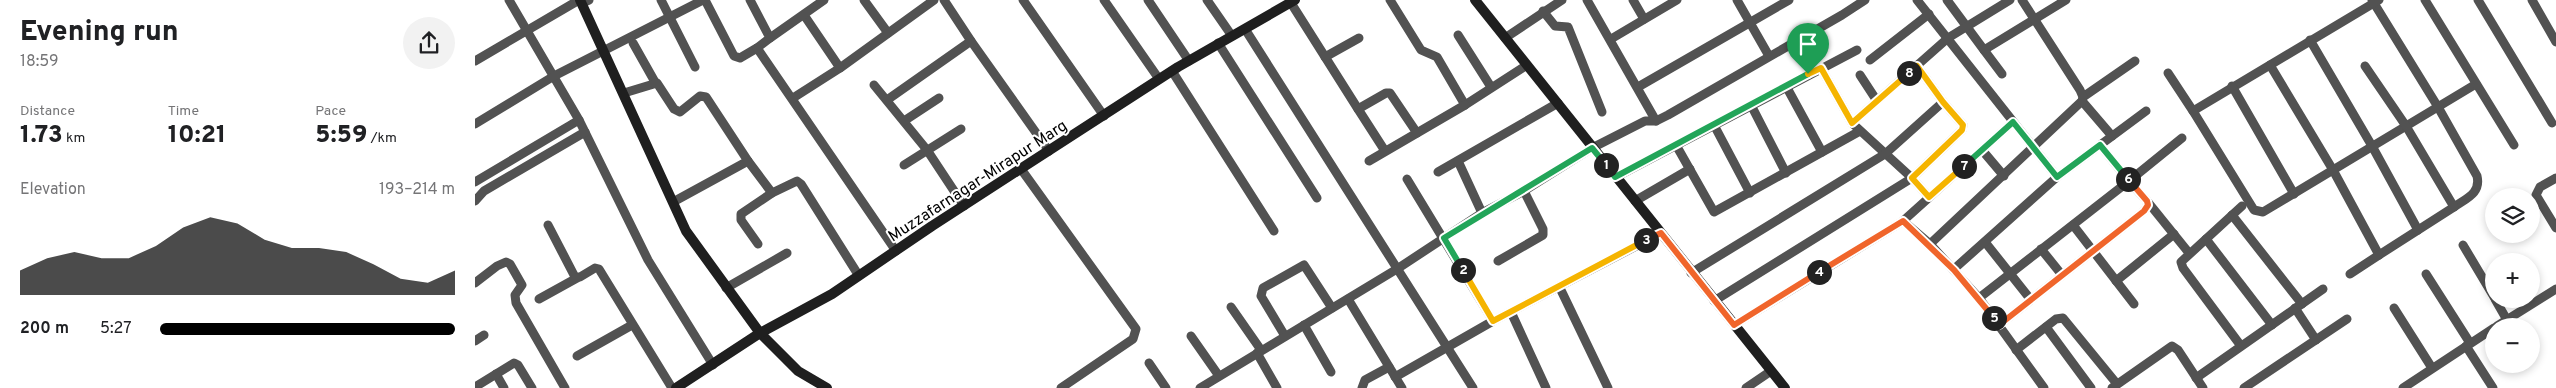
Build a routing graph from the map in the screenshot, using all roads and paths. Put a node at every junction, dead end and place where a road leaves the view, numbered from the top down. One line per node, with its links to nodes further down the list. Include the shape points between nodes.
1 (509, 0): 43 (street)
2 (661, 0): 37 (street)
3 (704, 0): 37 (street); 57 (street, via 736,58)
4 (750, 0): 47 (street)
5 (824, 0): 36 (street)
6 (864, 0): 44 (street)
7 (934, 0): 44 (street)
8 (945, 0): 53 (street)
9 (1023, 0): 102 (street)
10 (1105, 0): 79 (street)
11 (1148, 0): 65 (street)
12 (1207, 0): 46 (street)
13 (1390, 0): 95 (street, via 1421,50 1437,57)
14 (1475, 0): 49 (main road)
15 (1562, 0): 34 (street)
16 (1587, 0): 51 (street)
17 (1633, 0): 38 (street)
18 (1677, 0): 38 (street)
19 (1737, 0): 40 (street)
20 (1789, 0): 33 (street)
21 (1865, 0): 61 (street)
22 (1917, 0): 35 (street)
23 (1947, 0): 41 (street)
24 (2010, 0): 41 (street)
25 (2022, 0): 39 (street)
26 (2066, 0): 39 (street)
27 (2425, 0): 81 (street)
28 (2478, 0): 109 (street)
29 (2531, 0): 54 (street)
30 (583, 1): 43 (street); 60 (main road)
31 (1293, 1): 42 (main road, Muzzafarnagar-Mirapur Marg); 63 (street)
32 (2375, 1): 52 (street); 97 (street)
33 (1776, 4): 40 (street)
34 (1547, 6): 49 (street); 101 (street, via 1555,26 1568,27)
35 (1929, 14): 50 (street); 64 (street)
36 (804, 15): 47 (street); 72 (street)
37 (670, 18): 60 (street); 71 (street)
38 (1644, 19): 51 (street)
39 (2033, 20): 59 (street); 90 (street)
40 (1750, 24): 61 (street); 85 (street)
41 (1966, 26): 50 (street); 59 (street)
42 (1245, 29): 46 (main road, Muzzafarnagar-Mirapur Marg); 183 (street)
43 (526, 30): 62 (street); 78 (street)
44 (887, 33): 72 (street)
45 (1458, 35): 86 (street)
46 (1232, 36): 56 (main road, Muzzafarnagar-Mirapur Marg)
47 (770, 38): 57 (street)
48 (1359, 38): 63 (street)
49 (1505, 38): 67 (main road)
50 (1948, 38): 69 (street); 106 (street)
51 (1611, 40): 85 (street)
52 (2309, 40): 68 (street); 121 (street)
53 (971, 41): 91 (street); 126 (street)
54 (2556, 42)
55 (633, 43): 80 (street)
56 (1218, 43): 65 (main road, Muzzafarnagar-Mirapur Marg); 152 (street)
57 (757, 48): 88 (street)
58 (1857, 50): 73 (street)
59 (1984, 50): 76 (street)
60 (603, 51): 78 (street); 87 (main road)
61 (1769, 56): 105 (street)
62 (477, 57)
63 (1325, 57): 98 (street)
64 (1870, 60)
65 (1189, 61): 74 (main road, Muzzafarnagar-Mirapur Marg)
66 (2135, 61): 90 (street)
67 (1527, 65): 86 (street); 94 (main road)
68 (2270, 65): 84 (street); 136 (street)
69 (1917, 66): 92 (street); 93 (street)
70 (2365, 66): 111 (street)
71 (695, 67)
72 (840, 68): 88 (street)
73 (1821, 68): 83 (street); 107 (street)
74 (1172, 71): 79 (main road, Muzzafarnagar-Mirapur Marg); 167 (street)
75 (2168, 73): 100 (street)
76 (2002, 74)
77 (1860, 75): 92 (street)
78 (554, 76): 103 (street); 108 (street)
79 (1159, 79): 102 (main road, Muzzafarnagar-Mirapur Marg)
80 (655, 82): 87 (street); 130 (street, via 677,111 682,111 700,96 706,97)
81 (2475, 84): 97 (street); 120 (street)
82 (873, 85): 91 (street)
83 (1786, 86): 96 (street); 128 (street)
84 (2233, 86): 100 (street); 150 (street)
85 (1638, 87): 105 (street)
86 (1491, 88): 95 (street)
87 (624, 93): 156 (main road)
88 (793, 98): 177 (street)
89 (939, 98): 104 (street)
90 (2083, 99): 116 (street); 122 (street)
91 (887, 100): 104 (street)
92 (1877, 101): 107 (street)
93 (1943, 102): 129 (street); 142 (street, via 1963,127)
94 (1558, 103): 123 (main road); 132 (street)
95 (1465, 105): 115 (street)
96 (1751, 105): 110 (street); 138 (street)
97 (2438, 107): 111 (street); 159 (street, via 2478,181 2476,191)
98 (1357, 109): 115 (street, via 1391,93); 127 (street)
99 (2146, 111): 116 (street)
100 (2193, 111): 150 (street, via 2254,210 2263,212)
101 (1602, 112)
102 (1103, 116): 126 (main road, Muzzafarnagar-Mirapur Marg)
103 (579, 120): 114 (street); 146 (street)
104 (904, 121): 124 (street)
105 (1656, 121): 123 (street, via 1645,121)
106 (2013, 122): 122 (street); 125 (street)
107 (1852, 123): 113 (street)
108 (475, 124)
109 (2552, 124)
110 (1714, 125): 118 (street); 149 (street)
111 (2406, 126): 121 (street); 159 (street)
112 (961, 129): 124 (street)
113 (1860, 131): 128 (street); 129 (street)
114 (585, 132): 153 (street, via 484,191); 233 (street, via 648,260)
115 (1417, 132): 127 (street)
116 (2112, 136): 119 (street)
117 (2182, 138): 145 (street)
118 (1676, 145): 135 (street); 140 (street)
119 (2100, 145): 141 (street); 145 (street)
120 (2514, 145)
121 (2372, 146): 136 (street); 166 (street)
122 (2033, 147): 139 (street); 141 (street)
123 (1592, 148): 140 (main road); 147 (street)
124 (927, 150): 133 (street); 157 (street)
125 (1982, 150): 139 (street); 151 (street)
126 (1049, 151): 134 (main road, Muzzafarnagar-Mirapur Marg)
127 (1385, 152): 131 (street)
128 (1822, 152): 138 (street)
129 (1885, 154): 142 (street); 185 (street)
130 (748, 161): 148 (street); 156 (street)
131 (1369, 161)
132 (1458, 161): 137 (street); 160 (street)
133 (904, 165)
134 (1021, 169): 157 (main road, Muzzafarnagar-Mirapur Marg); 249 (street, via 1136,329 1133,339)
135 (1690, 169): 149 (street, via 1714,212); 154 (street)
136 (2333, 170): 150 (street); 181 (street)
137 (1438, 172)
138 (1786, 173): 149 (street)
139 (2004, 176): 174 (street)
140 (1615, 177): 154 (main road)
141 (2057, 177): 172 (street)
142 (1912, 178): 151 (street); 203 (street)
143 (2556, 178): 165 (street, via 2540,187 2536,195)
144 (1407, 179): 170 (street)
145 (2129, 181): 155 (street); 164 (street)
146 (475, 182)
147 (1524, 191): 160 (street); 182 (street, via 1543,235)
148 (772, 193): 173 (street, via 741,214 741,220); 190 (street, via 794,182 801,184)
149 (1750, 193)
150 (2294, 194)
151 (1929, 197): 162 (street)
152 (1317, 198)
153 (475, 201)
154 (1635, 201): 168 (main road)
155 (2147, 201): 169 (street); 178 (street, via 2144,211)
156 (673, 202): 196 (main road, via 686,231)
157 (964, 206): 177 (main road, Muzzafarnagar-Mirapur Marg)
158 (2242, 206): 161 (street)
159 (2454, 207): 166 (street)
160 (1482, 214): 170 (street)
161 (2232, 216): 171 (street); 205 (street)
162 (1903, 221): 174 (street); 215 (street)
163 (548, 225): 191 (street)
164 (2073, 225): 176 (street); 178 (street)
165 (2556, 228)
166 (2418, 230): 181 (street)
167 (1274, 231)
168 (1661, 233): 185 (main road); 195 (street)
169 (2173, 234): 180 (street); 192 (street)
170 (1444, 238): 183 (street); 212 (street)
171 (2206, 239): 180 (street); 217 (street)
172 (1985, 242): 184 (street); 186 (street)
173 (758, 244)
174 (1930, 244): 184 (street)
175 (2463, 244): 193 (street)
176 (2041, 249): 186 (street); 189 (street)
177 (896, 251): 190 (main road, Muzzafarnagar-Mirapur Marg)
178 (2093, 251): 189 (street); 192 (street)
179 (787, 252): 196 (street)
180 (2189, 254): 227 (street, via 2181,262 2183,268)
181 (2379, 255): 187 (street)
182 (1498, 261)
183 (1397, 269): 201 (street); 228 (street)
184 (1954, 270): 199 (street)
185 (1691, 273): 203 (main road)
186 (2010, 274): 199 (street); 202 (street)
187 (2350, 274)
188 (2426, 274): 226 (street)
189 (2062, 275): 202 (street)
190 (859, 276): 219 (main road, Muzzafarnagar-Mirapur Marg)
191 (577, 278): 200 (street); 214 (street, via 599,268)
192 (2116, 281): 204 (street)
193 (2485, 282)
194 (475, 283): 246 (street, via 497,266 506,262 510,264 522,285 515,295 516,303)
195 (1559, 286): 209 (street); 257 (street)
196 (726, 288): 219 (main road)
197 (2323, 289): 205 (street)
198 (2556, 289): 210 (street)
199 (1979, 298): 216 (street)
200 (539, 299)
201 (1348, 299): 207 (street); 234 (street)
202 (2031, 300): 216 (street)
203 (1714, 301): 215 (main road)
204 (2134, 304)
205 (2298, 306): 217 (street); 224 (street)
206 (1231, 307): 230 (street)
207 (1332, 308): 213 (street); 223 (street, via 1304,265 1263,288 1261,296)
208 (2394, 308): 235 (street)
209 (1511, 312): 212 (street); 256 (street)
210 (2510, 318)
211 (2347, 319): 224 (street)
212 (1493, 321): 228 (street)
213 (1304, 324): 223 (street); 237 (street)
214 (632, 325): 231 (street); 247 (street)
215 (1734, 325): 236 (main road)
216 (1999, 325): 229 (street)
217 (2272, 325): 227 (street)
218 (2046, 327): 229 (street); 242 (street, via 2060,318 2066,320); 261 (street)
219 (760, 333): 233 (main road, Muzzafarnagar-Mirapur Marg); 248 (main road, via 798,371)
220 (2485, 334): 226 (street)
221 (484, 335): 225 (street)
222 (1191, 336): 239 (street)
223 (1285, 336): 230 (street)
224 (2316, 340): 262 (street)
225 (475, 341)
226 (2468, 344): 235 (street); 264 (street)
227 (2241, 346): 241 (street)
228 (1447, 347): 240 (street); 255 (street)
229 (2016, 350): 260 (street)
230 (1259, 352): 239 (street); 252 (street)
231 (577, 356)
232 (1149, 363): 250 (street)
233 (713, 365): 247 (main road, Muzzafarnagar-Mirapur Marg)
234 (1389, 367): 240 (street); 253 (street, via 1365,380)
235 (2432, 368): 263 (street)
236 (1771, 371): 258 (street); 259 (main road)
237 (1331, 372)
238 (496, 374): 243 (street); 244 (street); 245 (street, via 517,363)
239 (1219, 376): 251 (street)
240 (1395, 377): 254 (street)
241 (2199, 385): 242 (street, via 2178,350 2172,346)
242 (2115, 386)
243 (475, 387)
244 (504, 388)
245 (532, 388)
246 (565, 388)
247 (676, 388)
248 (827, 388)
249 (1061, 388)
250 (1167, 388)
251 (1200, 388)
252 (1277, 388)
253 (1362, 388)
254 (1402, 388)
255 (1473, 388)
256 (1546, 388)
257 (1606, 388)
258 (1747, 388)
259 (1785, 388)
260 (2044, 388)
261 (2091, 388)
262 (2245, 388)
263 (2403, 388)
264 (2493, 388)

